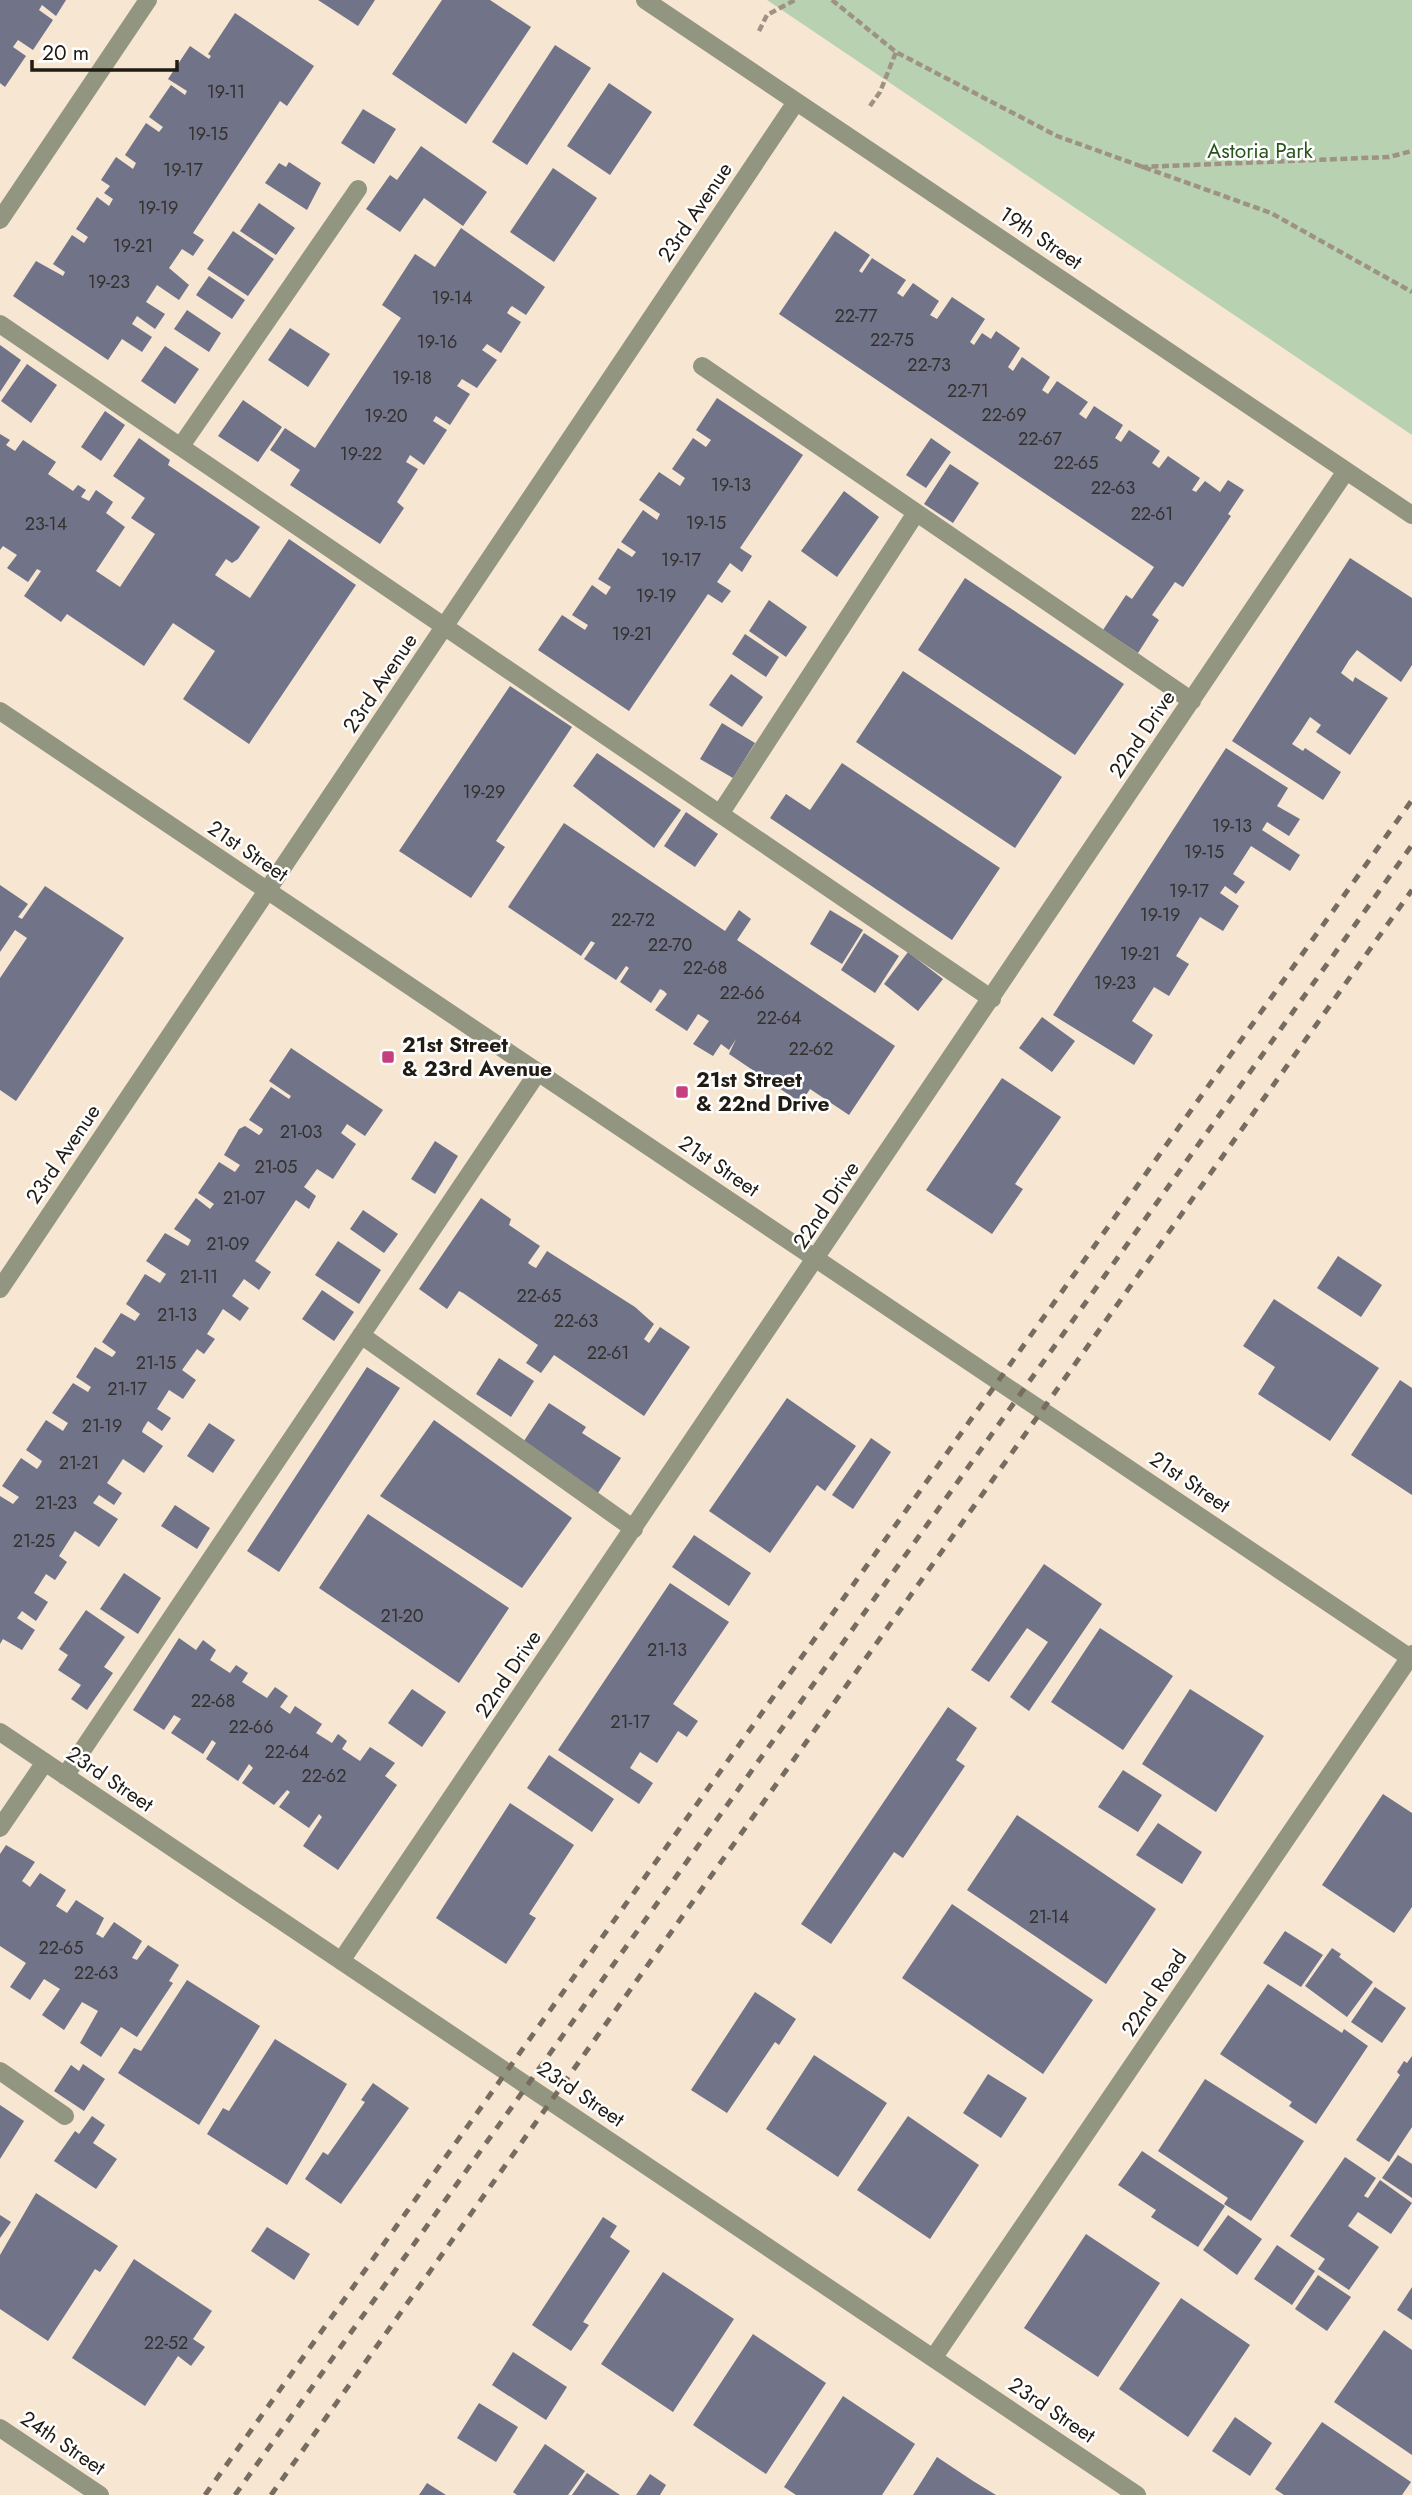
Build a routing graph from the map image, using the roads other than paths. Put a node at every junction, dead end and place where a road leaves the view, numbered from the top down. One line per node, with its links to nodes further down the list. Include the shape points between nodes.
1 (645, 0): 3 (street, 19th Street)
2 (146, 1): 5 (street)
3 (796, 102): 9 (street, 19th Street); 12 (street, 23rd Avenue)
4 (358, 189): 8 (street)
5 (0, 220)
6 (0, 324): 8 (street)
7 (702, 366): 10 (street)
8 (180, 446): 12 (street)
9 (1346, 471): 11 (street, 19th Street); 13 (street, 22nd Drive)
10 (916, 513): 13 (street); 15 (street)
11 (1412, 514)
12 (445, 627): 15 (street); 16 (street, 23rd Avenue)
13 (1192, 701): 17 (street, 22nd Drive)
14 (0, 711): 16 (street, 21st Street)
15 (720, 814): 17 (street)
16 (267, 891): 18 (street, 21st Street); 20 (street, 23rd Avenue)
17 (992, 999): 19 (street, 22nd Drive)
18 (538, 1072): 19 (street, 21st Street); 21 (street)
19 (817, 1259): 22 (street, 22nd Drive); 23 (street, 21st Street)
20 (0, 1289)
21 (361, 1335): 22 (street); 26 (street)
22 (634, 1529): 28 (street, 22nd Drive)
23 (1411, 1657): 31 (street, 22nd Road)
24 (0, 1732): 25 (street, 23rd Street)
25 (45, 1762): 26 (street, 23rd Street); 27 (street)
26 (65, 1776): 28 (street, 23rd Street)
27 (0, 1829)
28 (341, 1961): 31 (street, 23rd Street)
29 (0, 2071): 30 (street)
30 (65, 2116)
31 (933, 2357): 34 (street, 23rd Street)
32 (0, 2428): 33 (street, 24th Street)
33 (100, 2495)
34 (1137, 2495)

